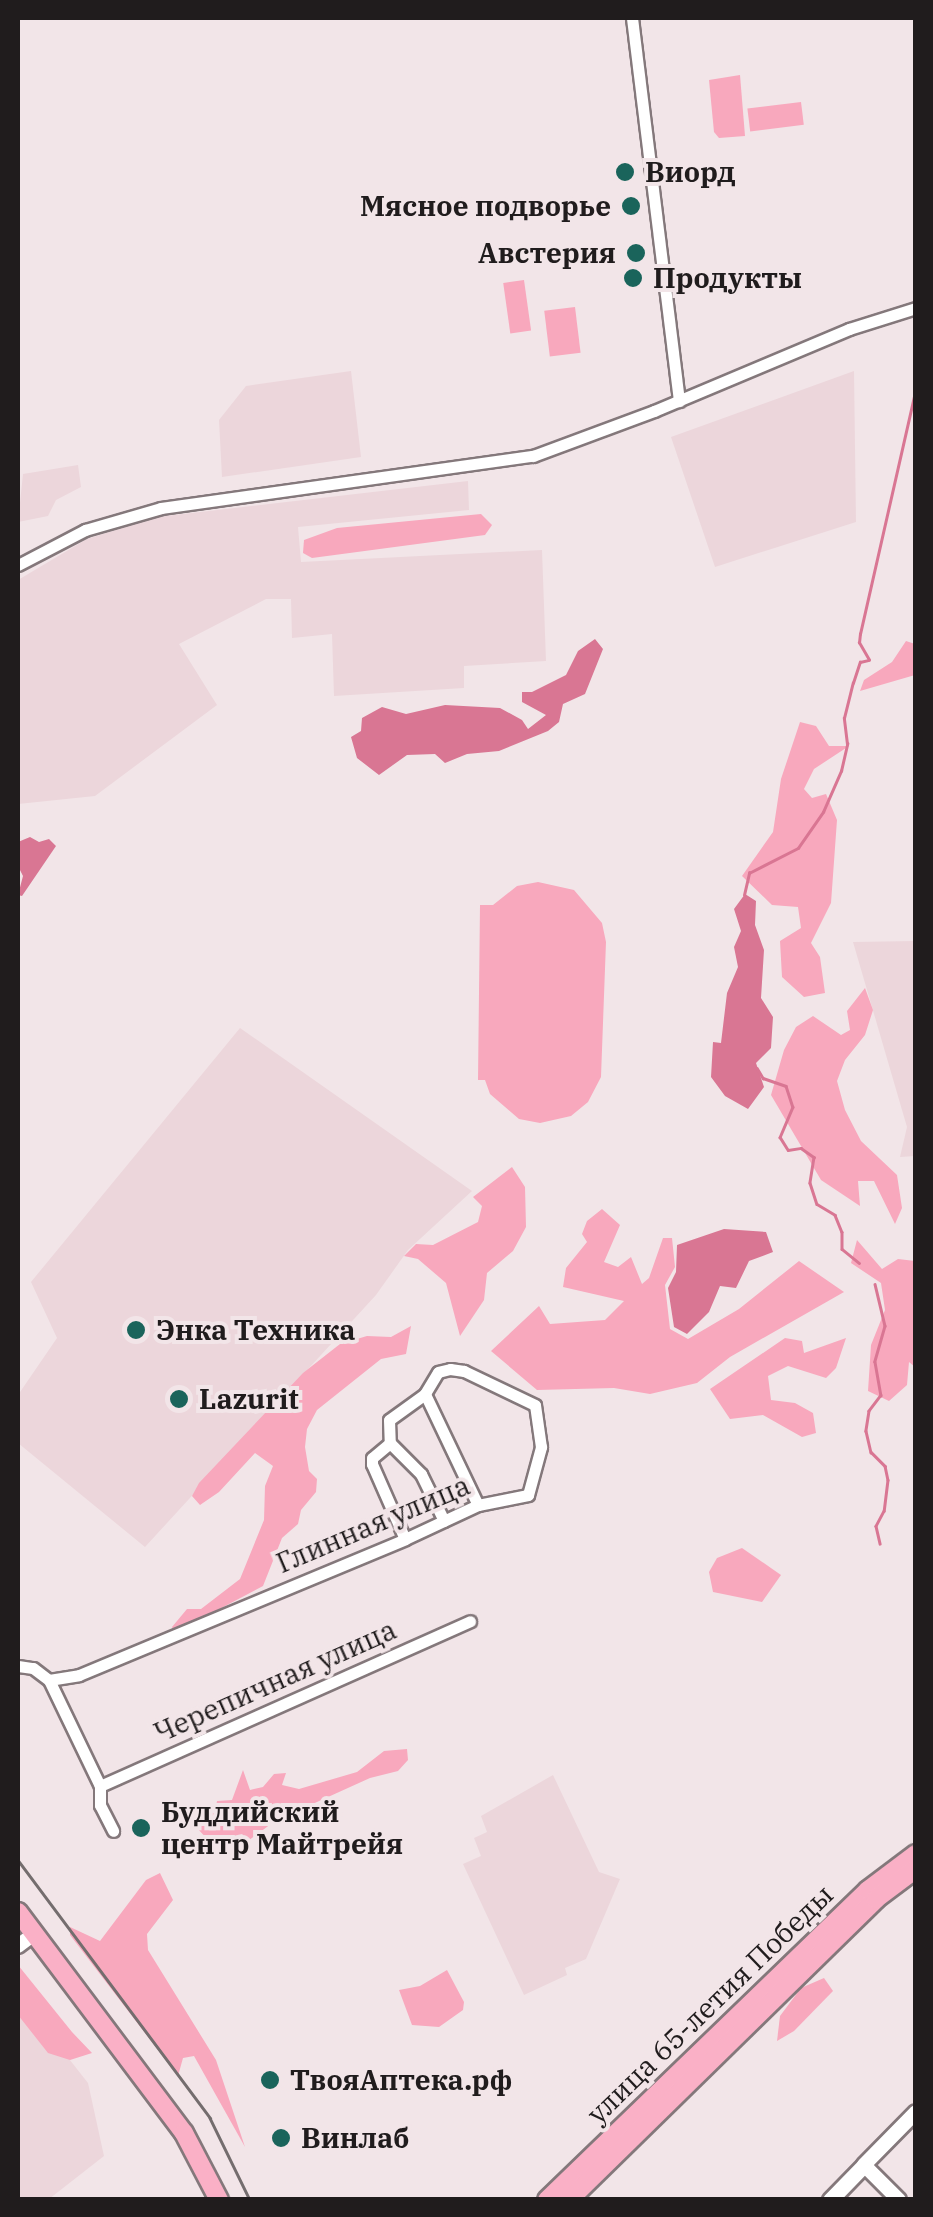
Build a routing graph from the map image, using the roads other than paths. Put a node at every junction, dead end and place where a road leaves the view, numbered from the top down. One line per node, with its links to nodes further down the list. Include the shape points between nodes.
1 (632, 18): 3 (street)
2 (916, 308): 3 (street)
3 (679, 400): 4 (street, via 516,459 161,508 85,530)
4 (18, 565)
5 (425, 1394): 6 (street, Глинная улица, via 390,1420); 7 (street); 7 (street, Глинная улица, via 438,1372 464,1371 539,1411 540,1458 528,1496)
6 (386, 1447): 8 (street, via 421,1474); 9 (street, via 372,1464)
7 (478, 1505): 8 (street, Глинная улица)
8 (444, 1521): 9 (street, Глинная улица)
9 (405, 1538): 12 (street, Глинная улица, via 79,1675)
10 (470, 1621): 13 (street, Черепичная улица)
11 (18, 1666): 12 (street)
12 (49, 1680): 13 (street)
13 (100, 1786): 14 (street, via 100,1805)
14 (113, 1831)
15 (916, 1854): 23 (main road, улица 65-летия Победы, via 868,1890)
16 (916, 1869): 24 (main road, улица 65-летия Победы, via 876,1900)
17 (18, 1912): 18 (main road)
18 (34, 1934): 19 (street); 22 (main road, via 184,2133)
19 (18, 1946)
20 (916, 2112): 21 (street)
21 (864, 2165): 25 (main road); 26 (street)
22 (218, 2199)
23 (547, 2200)
24 (569, 2200)
25 (830, 2200)
26 (898, 2200)

